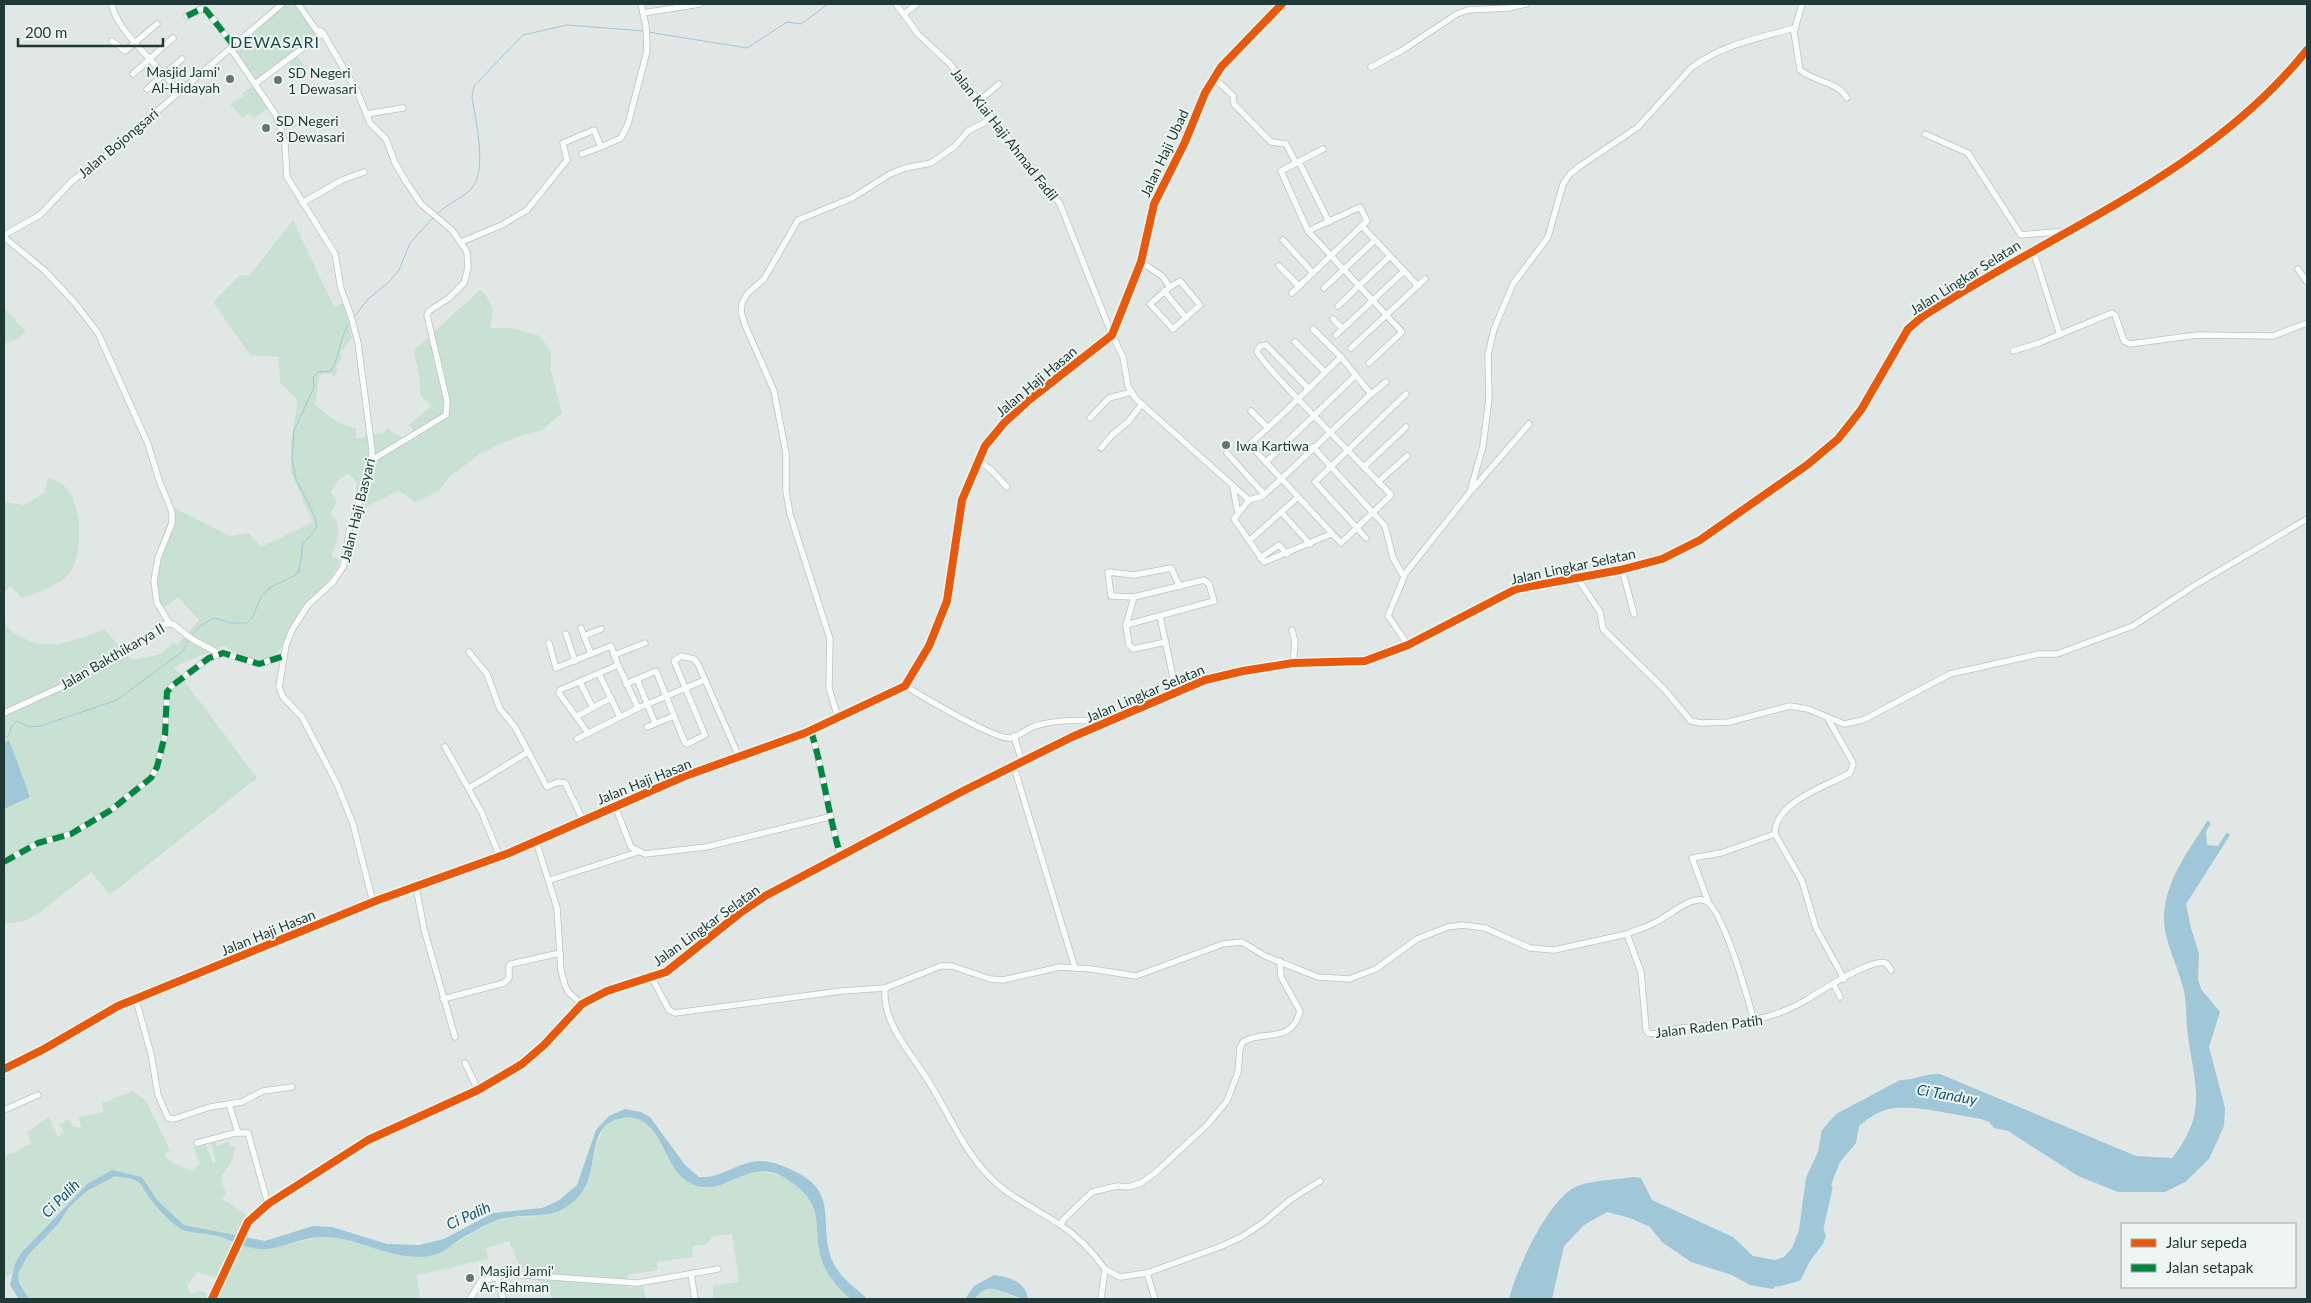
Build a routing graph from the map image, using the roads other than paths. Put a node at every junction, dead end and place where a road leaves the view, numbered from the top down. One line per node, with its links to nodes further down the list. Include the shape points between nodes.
1 (112, 4): 19 (street, via 118,20)
2 (282, 4): 20 (street, Jalan Bojongsari)
3 (298, 4): 16 (street, via 317,31)
4 (641, 4): 11 (street)
5 (700, 4): 11 (street)
6 (896, 4): 12 (street, Jalan Kiai Haji Ahmad Fadil)
7 (917, 4): 12 (street)
8 (1282, 4): 27 (street, Jalan Haji Ubad, via 1220,67)
9 (1526, 4): 24 (street, via 1456,14 1402,51)
10 (1802, 4): 15 (street)
11 (643, 13): 38 (street, via 647,51 627,128 620,138)
12 (904, 14): 33 (street, Jalan Kiai Haji Ahmad Fadil)
13 (187, 16): 20 (street, Jalan Haji Basyari, via 206,10)
14 (157, 24): 19 (street)
15 (1794, 28): 32 (street, via 1800,70 1836,87); 117 (street, via 1730,46 1701,60 1638,127 1570,174 1560,194 1548,237 1513,284 1494,329 1488,355 1489,398 1483,446)
16 (323, 33): 28 (street); 35 (street, via 357,91)
17 (173, 38): 22 (street)
18 (112, 41): 19 (street, via 124,52)
19 (136, 42): 22 (street)
20 (233, 48): 28 (street, Jalan Haji Basyari); 31 (street, Jalan Bojongsari)
21 (2307, 50): 47 (street, Jalan Lingkar Selatan, via 2241,120 2098,216)
22 (151, 58): 25 (street); 26 (street)
23 (182, 59): 26 (street)
24 (1371, 67)
25 (133, 74)
26 (165, 74): 30 (street); 31 (street)
27 (1214, 78): 41 (street, via 1271,142 1286,144); 55 (street, Jalan Haji Ubad, via 1154,204)
28 (255, 84): 43 (street, Jalan Haji Basyari, via 278,119 285,144 287,177)
29 (999, 84): 33 (street)
30 (147, 88)
31 (179, 91): 48 (street, Jalan Bojongsari, via 72,181 40,215)
32 (1847, 98)
33 (980, 101): 36 (street, Jalan Kiai Haji Ahmad Fadil)
34 (403, 108): 35 (street)
35 (366, 114): 51 (street, via 371,125 386,139 395,163 421,204 436,215)
36 (993, 118): 79 (street, Jalan Kiai Haji Ahmad Fadil, via 1060,204); 176 (street, via 968,131 954,147 930,163 890,174 852,198 798,220 764,279 742,303 745,325 774,391 786,453 790,514 830,639 829,688)
37 (1925, 134): 47 (street, via 1968,153 2021,236)
38 (601, 147): 40 (street); 51 (street, via 594,130 563,143 567,160 527,210 502,225)
39 (1323, 149): 41 (street)
40 (582, 154)
41 (1297, 162): 44 (street); 46 (street, via 1280,172)
42 (364, 172): 43 (street, via 342,180)
43 (302, 203): 108 (street, Jalan Haji Basyari, via 335,254 341,289 352,319)
44 (1328, 222): 45 (street, via 1360,207 1367,221); 46 (street)
45 (1362, 226): 50 (street); 54 (street)
46 (1308, 231): 54 (street)
47 (2068, 231): 52 (street, Jalan Lingkar Selatan)
48 (4, 236): 139 (street, via 74,302 105,346 152,452 172,512 172,523 158,558 154,581 157,603)
49 (1283, 240): 60 (street)
50 (1375, 240): 53 (street); 58 (street)
51 (460, 242): 108 (street, via 469,261 466,280 427,315 447,401 446,415)
52 (2033, 250): 77 (street); 132 (street, Jalan Lingkar Selatan, via 1946,301 1908,328 1861,410 1838,439 1807,465 1712,534 1662,559)
53 (1390, 256): 59 (street); 64 (street)
54 (1330, 257): 58 (street); 60 (street)
55 (1141, 262): 67 (street, via 1162,276); 79 (street, Jalan Haji Ubad)
56 (1279, 266): 63 (street)
57 (2298, 269): 62 (street)
58 (1344, 271): 64 (street); 66 (street)
59 (1404, 271): 65 (street); 69 (street)
60 (1314, 273): 63 (street)
61 (1425, 279): 65 (street)
62 (2307, 282)
63 (1299, 286): 68 (street)
64 (1358, 286): 69 (street); 70 (street)
65 (1418, 286): 71 (street)
66 (1324, 288)
67 (1167, 289): 72 (street); 72 (street, via 1180,281 1200,304); 72 (street, via 1150,306 1172,329)
68 (1292, 293)
69 (1372, 301): 71 (street); 75 (street)
70 (1338, 306)
71 (1386, 317): 81 (street); 84 (street, via 1402,332)
72 (1186, 318)
73 (1333, 319): 75 (street)
74 (2307, 323): 77 (street, via 2273,336 2197,335 2130,344 2124,341 2112,313)
75 (1342, 328): 78 (street)
76 (1313, 329): 83 (street)
77 (2060, 334): 82 (street, via 2039,344)
78 (1336, 335)
79 (1112, 336): 91 (street, Jalan Kiai Haji Ahmad Fadil, via 1123,357 1125,375); 109 (street, Jalan Haji Hasan, via 1010,418 985,446)
80 (1295, 342): 85 (street)
81 (1351, 348)
82 (2012, 350)
83 (1341, 357): 85 (street); 87 (street)
84 (1369, 363)
85 (1325, 372): 90 (street)
86 (1294, 373): 89 (street); 89 (street, via 1266,345 1260,346 1258,358); 90 (street)
87 (1356, 375): 92 (street); 97 (street)
88 (1386, 382): 92 (street)
89 (1284, 383): 94 (street)
90 (1308, 388): 94 (street)
91 (1132, 392): 95 (street); 98 (street, via 1109,398)
92 (1371, 394): 102 (street)
93 (1406, 394): 105 (street)
94 (1298, 398): 97 (street); 101 (street)
95 (1142, 404): 103 (street); 116 (street)
96 (1251, 411): 101 (street)
97 (1314, 415): 102 (street); 110 (street)
98 (1090, 418)
99 (1529, 424): 117 (street)
100 (1406, 427): 112 (street)
101 (1268, 428): 110 (street, via 1250,445)
102 (1330, 432): 104 (street); 105 (street)
103 (1102, 448)
104 (1313, 448): 111 (street); 113 (street)
105 (1348, 450): 111 (street); 112 (street)
106 (1227, 452): 118 (street)
107 (1407, 456): 114 (street)
108 (372, 460): 154 (street, Jalan Haji Basyari, via 350,528 343,567 301,615 288,639)
109 (978, 460): 115 (street); 163 (street, Jalan Haji Hasan, via 962,500 947,600 929,646)
110 (1266, 462): 113 (street)
111 (1331, 467): 122 (street); 125 (street, via 1315,482)
112 (1364, 467): 114 (street)
113 (1280, 478): 118 (street); 119 (street)
114 (1378, 482): 122 (street, via 1391,495)
115 (1007, 487)
116 (1233, 487): 120 (street); 123 (street)
117 (1470, 492): 133 (street)
118 (1264, 494): 120 (street)
119 (1298, 497): 121 (street); 126 (street)
120 (1249, 500): 123 (street)
121 (1281, 512): 128 (street); 129 (street)
122 (1373, 513): 125 (street); 133 (street, via 1384,526 1393,558)
123 (1238, 514): 128 (street, via 1235,520)
124 (2307, 519): 175 (street, via 2133,626 2057,654 2039,654 1950,674 1863,720 1844,724)
125 (1357, 527): 126 (street, via 1341,543); 127 (street)
126 (1331, 534): 129 (street)
127 (1366, 538)
128 (1249, 541): 131 (street)
129 (1310, 544): 130 (street)
130 (1286, 554): 131 (street, via 1266,562); 131 (street, via 1279,545)
131 (1260, 558)
132 (1622, 569): 134 (street, Jalan Lingkar Selatan); 137 (street)
133 (1404, 575): 149 (street, via 1388,616)
134 (1578, 578): 149 (street, Jalan Lingkar Selatan, via 1516,589); 175 (street, via 1600,612 1603,628 1691,721 1729,722 1790,706)
135 (1180, 587): 136 (street); 136 (street, via 1170,568 1134,575 1108,572 1111,596); 138 (street, via 1205,580 1215,600)
136 (1134, 597): 140 (street)
137 (1634, 614)
138 (1160, 616): 140 (street); 146 (street)
139 (170, 624): 151 (street, Jalan Bakthikarya II); 171 (street, Jalan Bakthikarya II, via 70,683)
140 (1126, 625): 146 (street, via 1129,645 1133,649)
141 (582, 628): 145 (street)
142 (601, 630): 145 (street)
143 (1292, 630): 156 (street, via 1295,642)
144 (566, 634): 155 (street)
145 (584, 636): 152 (street)
146 (1166, 642): 165 (street)
147 (549, 643): 155 (street, via 556,668)
148 (645, 643): 153 (street)
149 (1408, 645): 156 (street, Jalan Lingkar Selatan, via 1365,661)
150 (469, 652): 185 (street, via 486,674 500,709 515,727)
151 (218, 653): 154 (street, Jalan Bakthikarya II, via 254,664); 198 (street, via 168,692 165,735 151,778 111,810 71,834 38,843)
152 (590, 654): 153 (street, via 611,646); 155 (street)
153 (614, 654): 157 (street)
154 (284, 656): 202 (street, Jalan Haji Basyari, via 279,690 302,717 337,784 353,824)
155 (575, 660)
156 (1293, 663): 165 (street, Jalan Lingkar Selatan, via 1242,670)
157 (618, 665): 158 (street); 162 (street)
158 (599, 674): 161 (street); 167 (street)
159 (637, 680): 162 (street); 166 (street, via 656,671); 168 (street)
160 (705, 680): 164 (street); 164 (street, via 694,659 681,656 675,659 674,664); 186 (street)
161 (580, 682): 169 (street); 172 (street, via 561,688 559,693)
162 (626, 684): 170 (street)
163 (905, 686): 176 (street, Jalan Haji Hasan); 182 (street, via 998,736)
164 (686, 688): 166 (street); 173 (street, via 705,735 685,743)
165 (1176, 692): 177 (street, Jalan Lingkar Selatan)
166 (667, 696): 168 (street); 173 (street)
167 (611, 698): 169 (street); 174 (street)
168 (647, 704): 170 (street); 178 (street)
169 (593, 708): 172 (street)
170 (638, 708): 174 (street)
171 (4, 713)
172 (577, 716): 181 (street)
173 (674, 716): 178 (street)
174 (620, 717): 181 (street)
175 (1827, 717): 193 (street, via 1852,760 1852,768 1846,775 1786,809 1778,818)
176 (838, 718): 180 (street, Jalan Haji Hasan)
177 (1108, 722): 182 (street, via 1051,722); 187 (street, Jalan Lingkar Selatan)
178 (655, 723): 179 (street)
179 (647, 727)
180 (811, 730): 186 (street, Jalan Haji Hasan); 191 (street, via 825,783)
181 (588, 733): 183 (street)
182 (1014, 736): 187 (street)
183 (577, 739)
184 (445, 747): 189 (street)
185 (528, 752): 189 (street); 192 (street, via 547,787 565,783)
186 (738, 757): 190 (street, Jalan Haji Hasan)
187 (1022, 762): 188 (street, Jalan Lingkar Selatan)
188 (1014, 767): 197 (street, Jalan Lingkar Selatan); 206 (street)
189 (469, 788): 196 (street)
190 (615, 806): 192 (street, Jalan Haji Hasan); 195 (street, via 631,847)
191 (829, 817): 195 (street, via 706,848 662,854); 197 (street)
192 (583, 820): 194 (street, Jalan Haji Hasan)
193 (1775, 834): 201 (street, via 1729,851 1692,858); 209 (street, via 1802,881 1816,928)
194 (536, 841): 196 (street, Jalan Haji Hasan); 199 (street)
195 (638, 852): 199 (street)
196 (500, 857): 200 (street, Jalan Haji Hasan)
197 (841, 857): 208 (street, Jalan Lingkar Selatan, via 765,896 677,964)
198 (4, 862)
199 (550, 880): 204 (street, via 557,908)
200 (416, 887): 202 (street, Jalan Haji Hasan); 213 (street)
201 (1708, 901): 203 (street, via 1691,903); 216 (street, via 1731,948)
202 (373, 902): 214 (street, Jalan Haji Hasan)
203 (1628, 934): 205 (street, via 1554,950 1530,948 1485,928 1448,927 1417,939 1376,969 1349,980 1318,977); 216 (street, Jalan Raden Patih, via 1640,972 1648,1033)
204 (560, 953): 213 (street, via 511,964 509,978 504,983); 215 (street, via 568,992)
205 (1280, 961): 206 (street, via 1238,941 1136,976); 229 (street, via 1281,977 1300,1012 1295,1025 1284,1033 1243,1042 1238,1072 1222,1109 1155,1173 1128,1187 1117,1186 1092,1192)
206 (1075, 968): 211 (street, via 1060,967 994,980 952,966 941,966)
207 (1891, 970): 209 (street, Jalan Raden Patih, via 1886,963 1874,962)
208 (652, 978): 211 (street, via 668,1010 675,1013); 215 (street, Jalan Lingkar Selatan, via 619,986)
209 (1844, 979): 210 (street, Jalan Raden Patih)
210 (1834, 985): 212 (street); 216 (street, Jalan Raden Patih, via 1788,1011)
211 (885, 988): 229 (street, via 890,1017 898,1034 968,1150 1008,1193)
212 (1840, 997)
213 (443, 999): 217 (street)
214 (136, 1000): 219 (street, Jalan Haji Hasan, via 102,1014); 223 (street, via 158,1095 168,1118)
215 (582, 1004): 221 (street, Jalan Lingkar Selatan, via 533,1055)
216 (1754, 1021)
217 (454, 1037)
218 (466, 1063): 221 (street)
219 (4, 1070)
220 (292, 1087): 223 (street, via 263,1091 242,1102)
221 (478, 1090): 228 (street, Jalan Lingkar Selatan, via 368,1140)
222 (38, 1095): 224 (street)
223 (229, 1104): 225 (street)
224 (4, 1110)
225 (238, 1133): 226 (street); 228 (street, via 249,1135)
226 (197, 1144)
227 (1320, 1181): 233 (street, via 1243,1236)
228 (268, 1204): 235 (street, Jalan Lingkar Selatan, via 248,1222)
229 (1061, 1225): 231 (street, via 1088,1246)
230 (718, 1269): 232 (street)
231 (1105, 1269): 233 (street, via 1120,1277); 239 (street)
232 (691, 1274): 234 (street, via 637,1283 508,1274); 238 (street)
233 (1147, 1274): 240 (street)
234 (496, 1276): 236 (street, via 479,1282); 237 (street)
235 (212, 1299)
236 (470, 1299)
237 (503, 1299)
238 (695, 1299)
239 (1101, 1299)
240 (1155, 1299)

